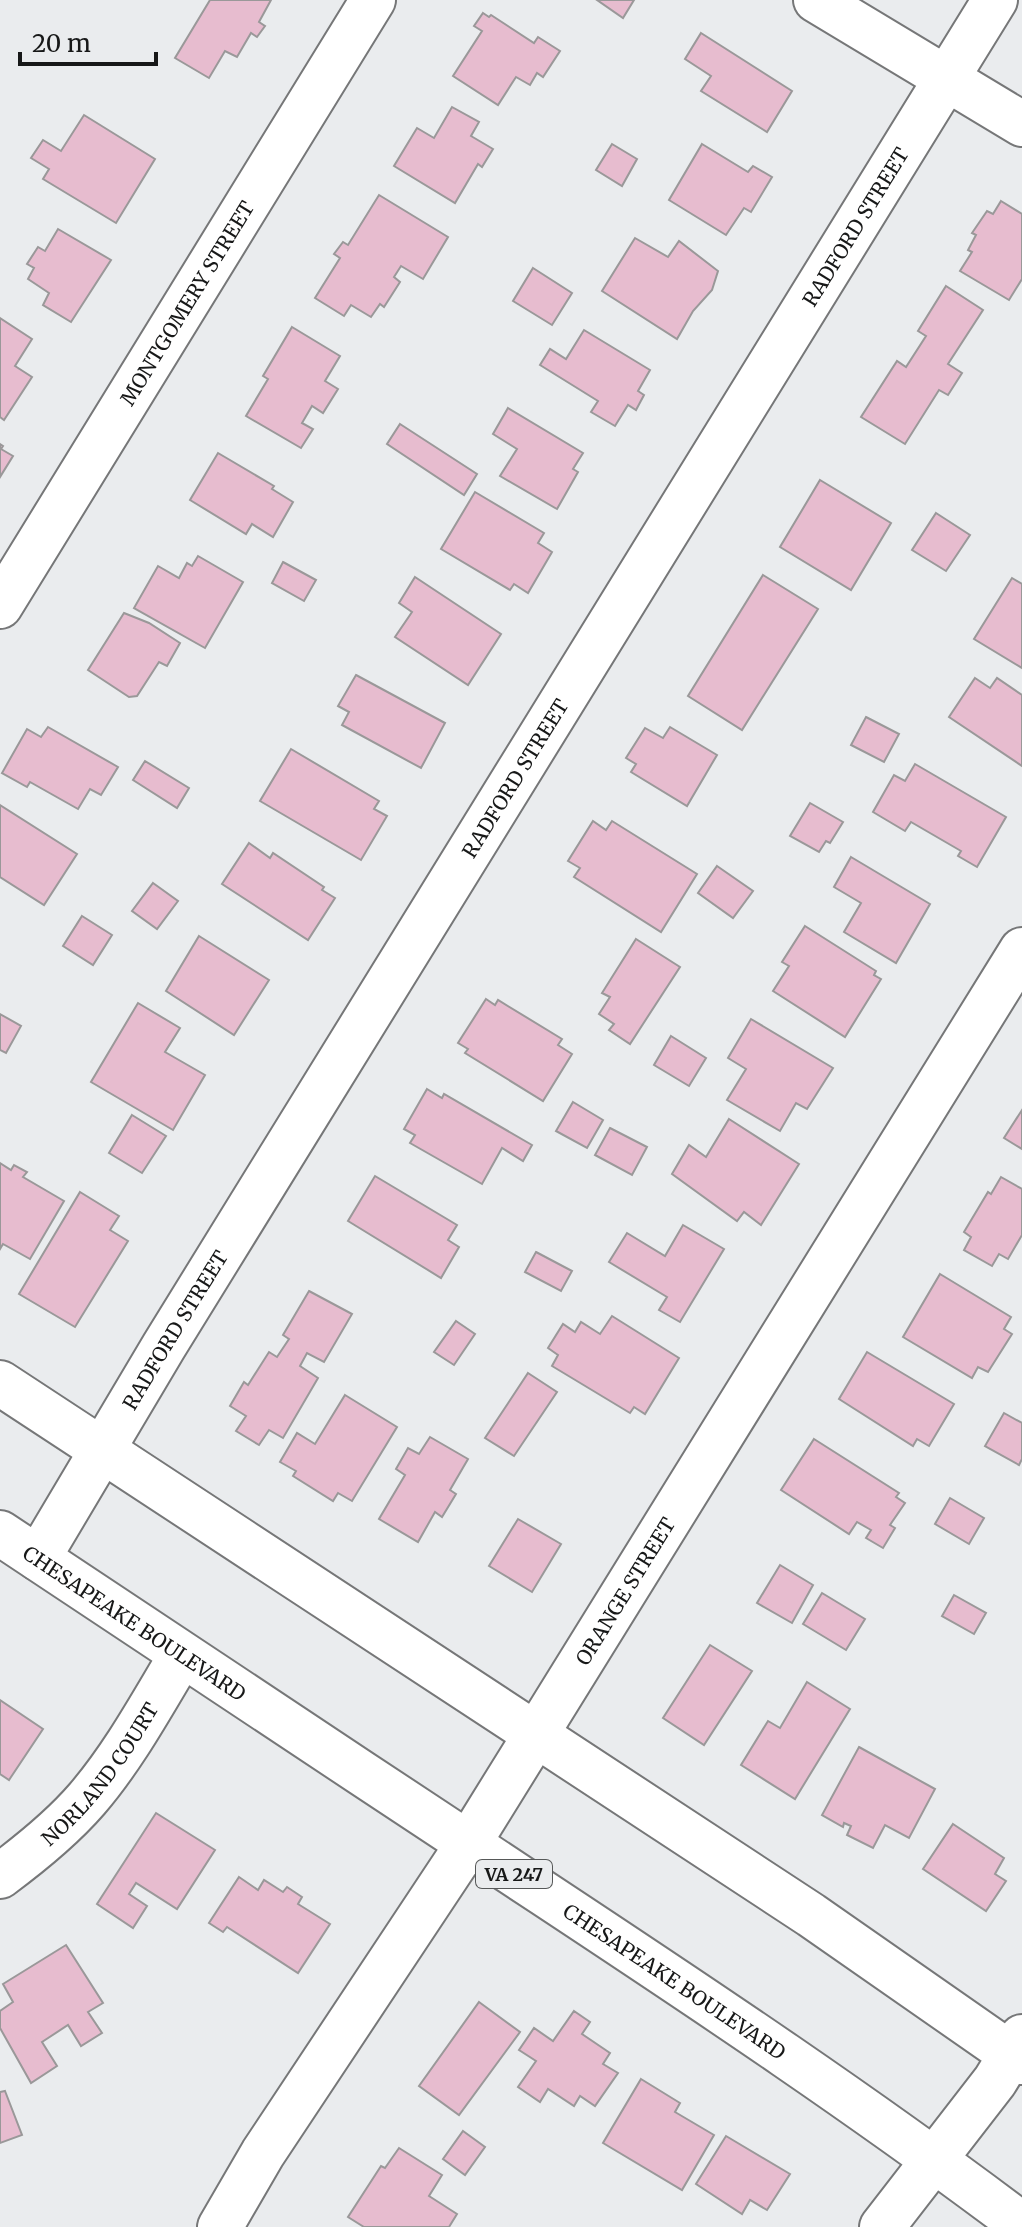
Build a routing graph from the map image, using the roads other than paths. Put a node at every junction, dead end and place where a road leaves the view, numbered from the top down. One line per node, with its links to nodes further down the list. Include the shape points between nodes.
1 (373, 0): 6 (street, MONTGOMERY STREET)
2 (816, 0): 4 (street)
3 (995, 0): 4 (street, RADFORD STREET)
4 (947, 79): 5 (street); 9 (street, RADFORD STREET)
5 (1022, 124)
6 (0, 606)
7 (1022, 950): 13 (street, ORANGE STREET)
8 (0, 1383): 9 (street)
9 (103, 1450): 11 (street, RADFORD STREET); 13 (street)
10 (0, 1533): 11 (street, CHESAPEAKE BOULEVARD / VA 247)
11 (38, 1558): 12 (street, CHESAPEAKE BOULEVARD / VA 247)
12 (181, 1656): 14 (street, CHESAPEAKE BOULEVARD / VA 247); 15 (street, NORLAND COURT, via 86,1800)
13 (536, 1734): 14 (street, ORANGE STREET); 16 (street)
14 (468, 1844): 17 (street, CHESAPEAKE BOULEVARD / VA 247); 19 (street, ORANGE STREET, via 263,2153)
15 (0, 1876)
16 (1019, 2051): 17 (street)
17 (935, 2160): 18 (street, CHESAPEAKE BOULEVARD / VA 247); 20 (street)
18 (1022, 2225)
19 (220, 2227)
20 (882, 2227)

